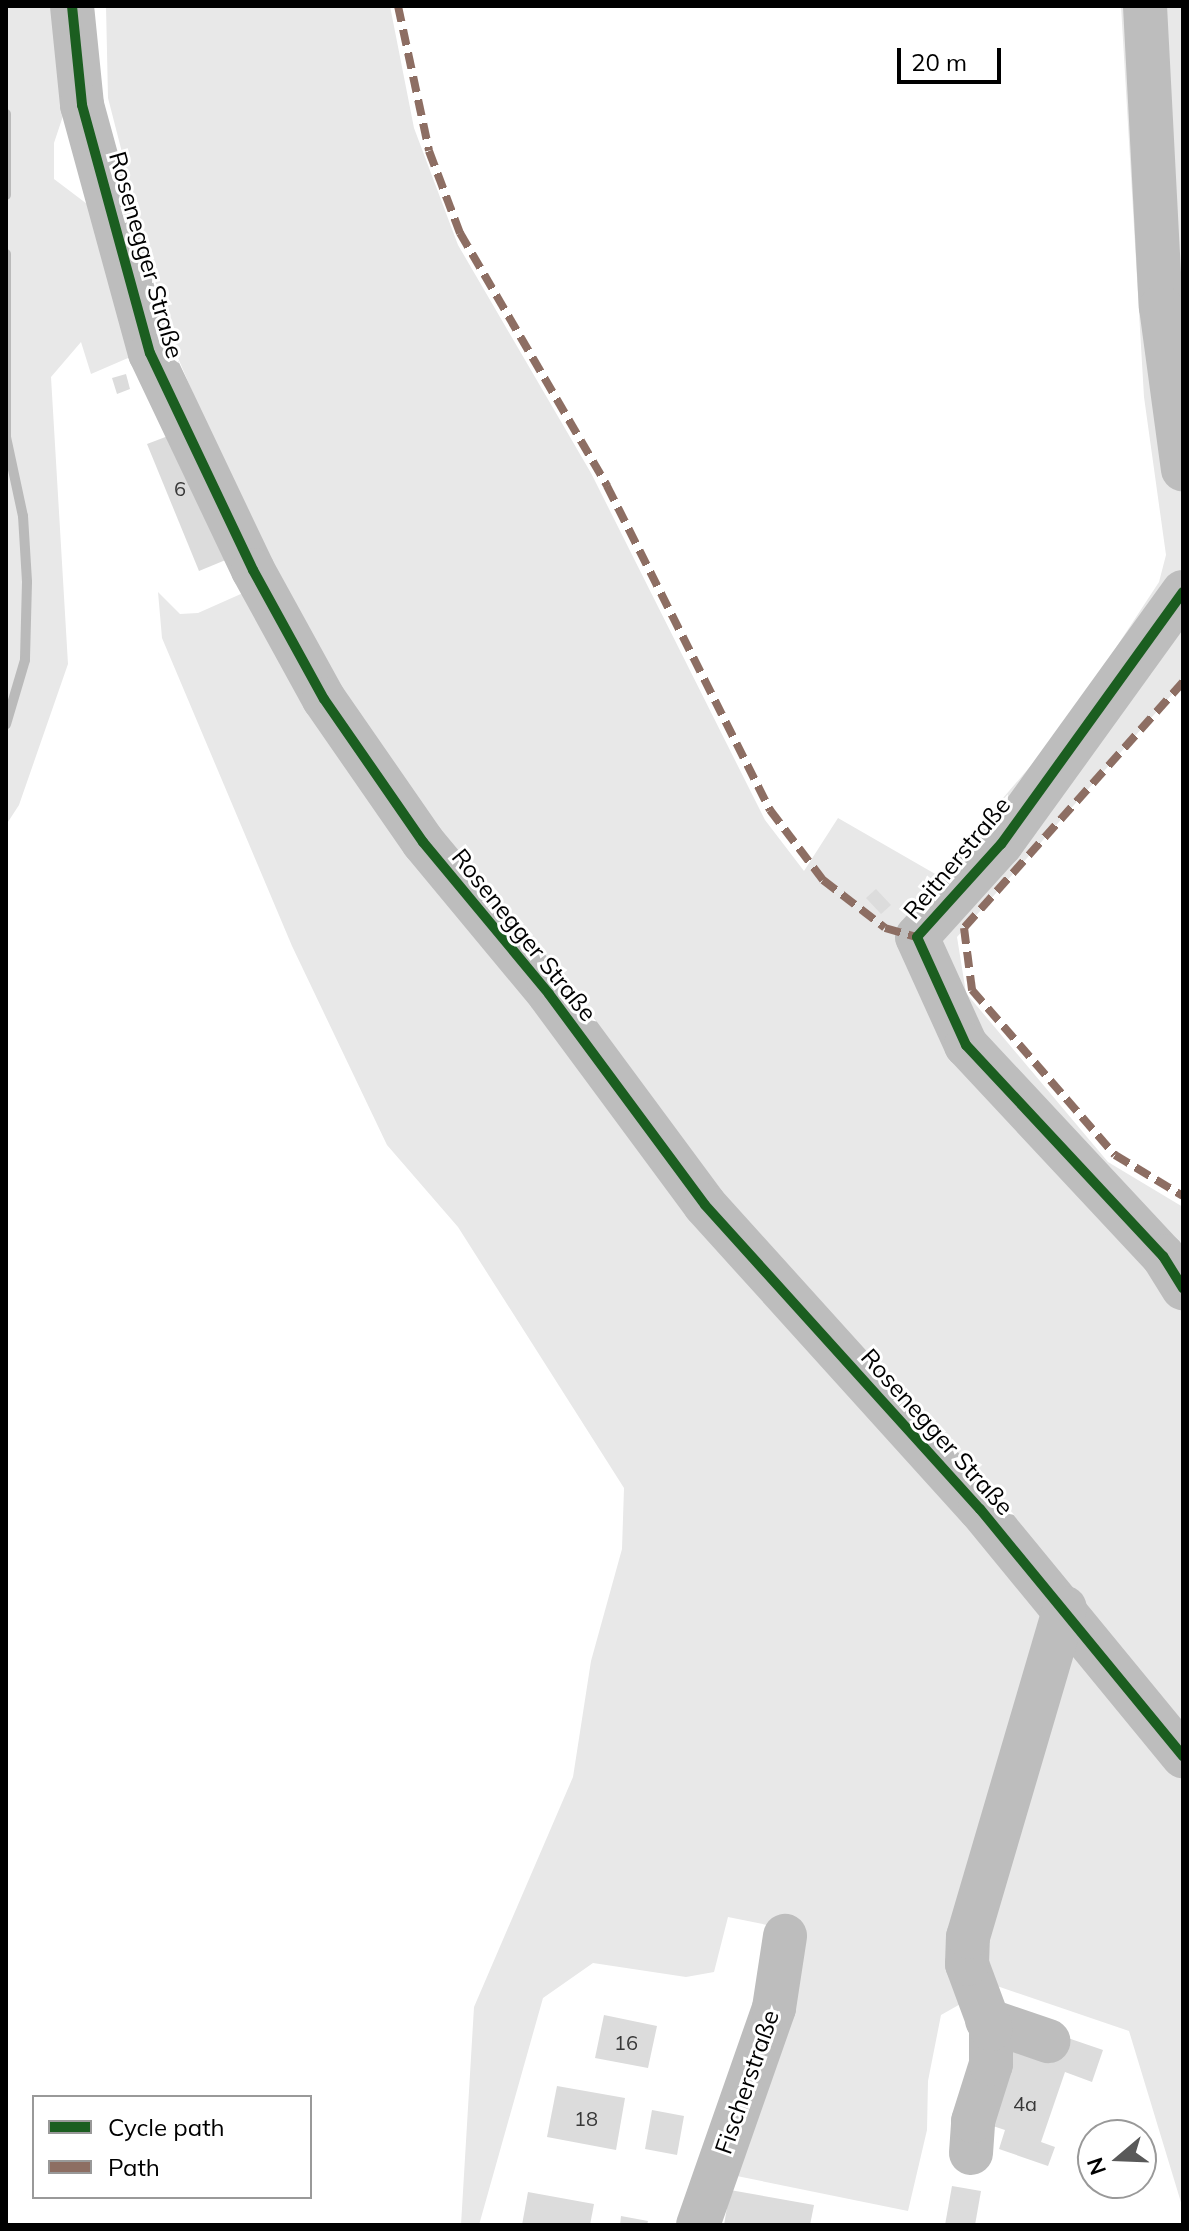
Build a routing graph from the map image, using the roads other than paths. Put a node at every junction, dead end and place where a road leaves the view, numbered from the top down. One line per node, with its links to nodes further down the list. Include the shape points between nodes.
1 (72, 6): 6 (street, Rosenegger Straße, via 82,105 150,353 253,570 324,699 423,842 549,994 705,1205)
2 (1145, 6): 3 (street, via 1161,307)
3 (1183, 470)
4 (1183, 592): 5 (street, Reitnerstraße, via 1001,844 917,937 966,1045)
5 (1173, 1272)
6 (1065, 1608): 7 (street, Rosenegger Straße); 9 (street, via 968,1937 967,1964)
7 (1183, 1756)
8 (785, 1936): 12 (street, Fischerstraße, via 774,2008)
9 (987, 2020): 10 (street); 11 (street, via 991,2064 973,2121)
10 (1048, 2041)
11 (971, 2153)
12 (698, 2225)

